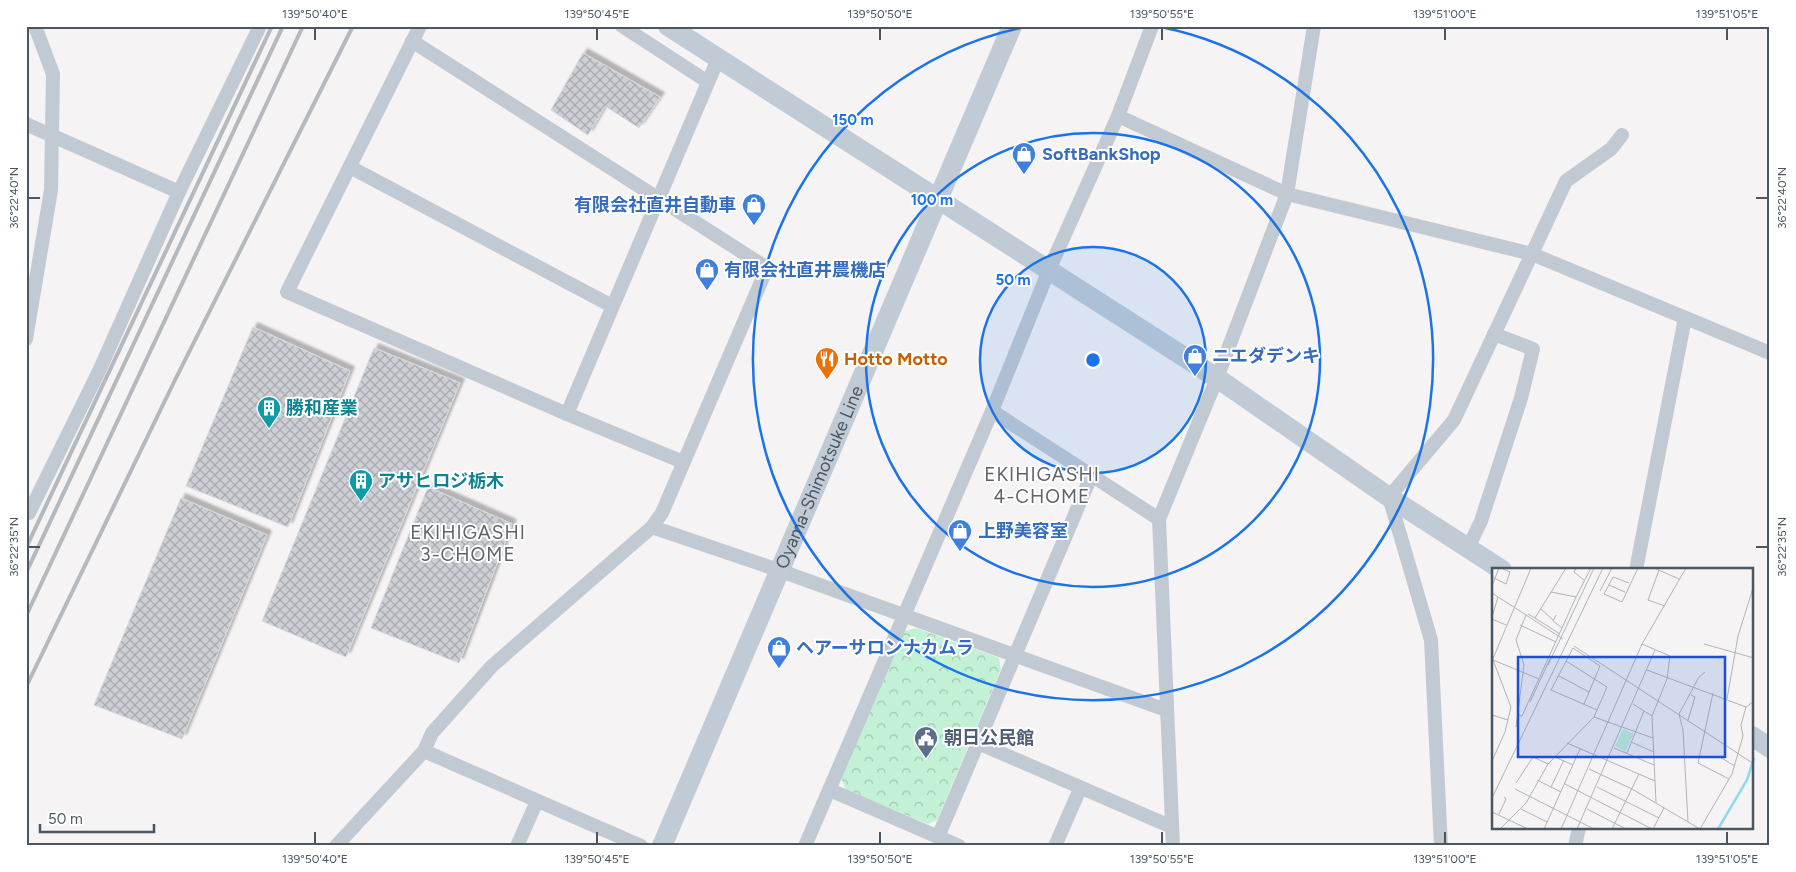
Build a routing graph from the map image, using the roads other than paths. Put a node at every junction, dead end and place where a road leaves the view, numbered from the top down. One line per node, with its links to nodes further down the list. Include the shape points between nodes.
1 (35, 26): 14 (street, via 52,74)
2 (260, 26): 17 (street)
3 (420, 26): 9 (street)
4 (622, 26): 11 (street)
5 (668, 26): 10 (street)
6 (1012, 26): 19 (street, Oyama-Shimotsuke Line)
7 (1152, 26): 12 (street)
8 (1314, 26): 18 (street)
9 (412, 41): 16 (street); 20 (street)
10 (718, 59): 11 (street); 19 (street)
11 (708, 82): 20 (street)
12 (1118, 116): 18 (street); 22 (street)
13 (26, 124): 14 (street)
14 (52, 135): 17 (street); 26 (street, via 51,190)
15 (1622, 135): 21 (street, via 1611,149 1566,181)
16 (350, 167): 23 (street); 30 (street, via 287,292)
17 (179, 192): 34 (street, via 99,371)
18 (1287, 194): 21 (street); 28 (street)
19 (938, 198): 22 (street); 40 (street, Oyama-Shimotsuke Line)
20 (659, 199): 23 (street); 31 (street, via 766,268)
21 (1532, 254): 24 (street); 25 (street)
22 (1049, 270): 28 (street); 29 (street)
23 (612, 306): 30 (street)
24 (1685, 318): 27 (street); 39 (street)
25 (1494, 334): 33 (street, via 1454,420); 37 (street, via 1533,349 1521,398 1481,521)
26 (26, 339)
27 (1770, 353)
28 (1217, 378): 33 (street); 35 (street)
29 (992, 411): 32 (street); 41 (street)
30 (567, 414): 31 (street)
31 (683, 462): 36 (street, via 662,513)
32 (1092, 474): 35 (street); 42 (street)
33 (1389, 497): 37 (street); 62 (street, via 1431,640)
34 (26, 513)
35 (1159, 519): 43 (street)
36 (652, 528): 40 (street); 47 (street, via 492,666 432,733)
37 (1468, 548): 38 (street)
38 (1499, 568)
39 (1636, 568)
40 (781, 571): 41 (street); 57 (street, Oyama-Shimotsuke Line)
41 (904, 616): 42 (street); 49 (street)
42 (1016, 656): 43 (street); 45 (street)
43 (1166, 710): 51 (street)
44 (1754, 737): 46 (street)
45 (978, 743): 48 (street); 53 (street)
46 (1770, 748)
47 (424, 750): 50 (street); 54 (street)
48 (1080, 789): 51 (street); 60 (street)
49 (830, 790): 53 (street); 58 (street)
50 (537, 801): 55 (street); 56 (street)
51 (1172, 828): 61 (street)
52 (1579, 830): 63 (street)
53 (938, 836): 59 (street)
54 (336, 846)
55 (517, 846)
56 (641, 846)
57 (662, 846)
58 (805, 846)
59 (959, 846)
60 (1055, 846)
61 (1173, 846)
62 (1441, 846)
63 (1575, 846)

